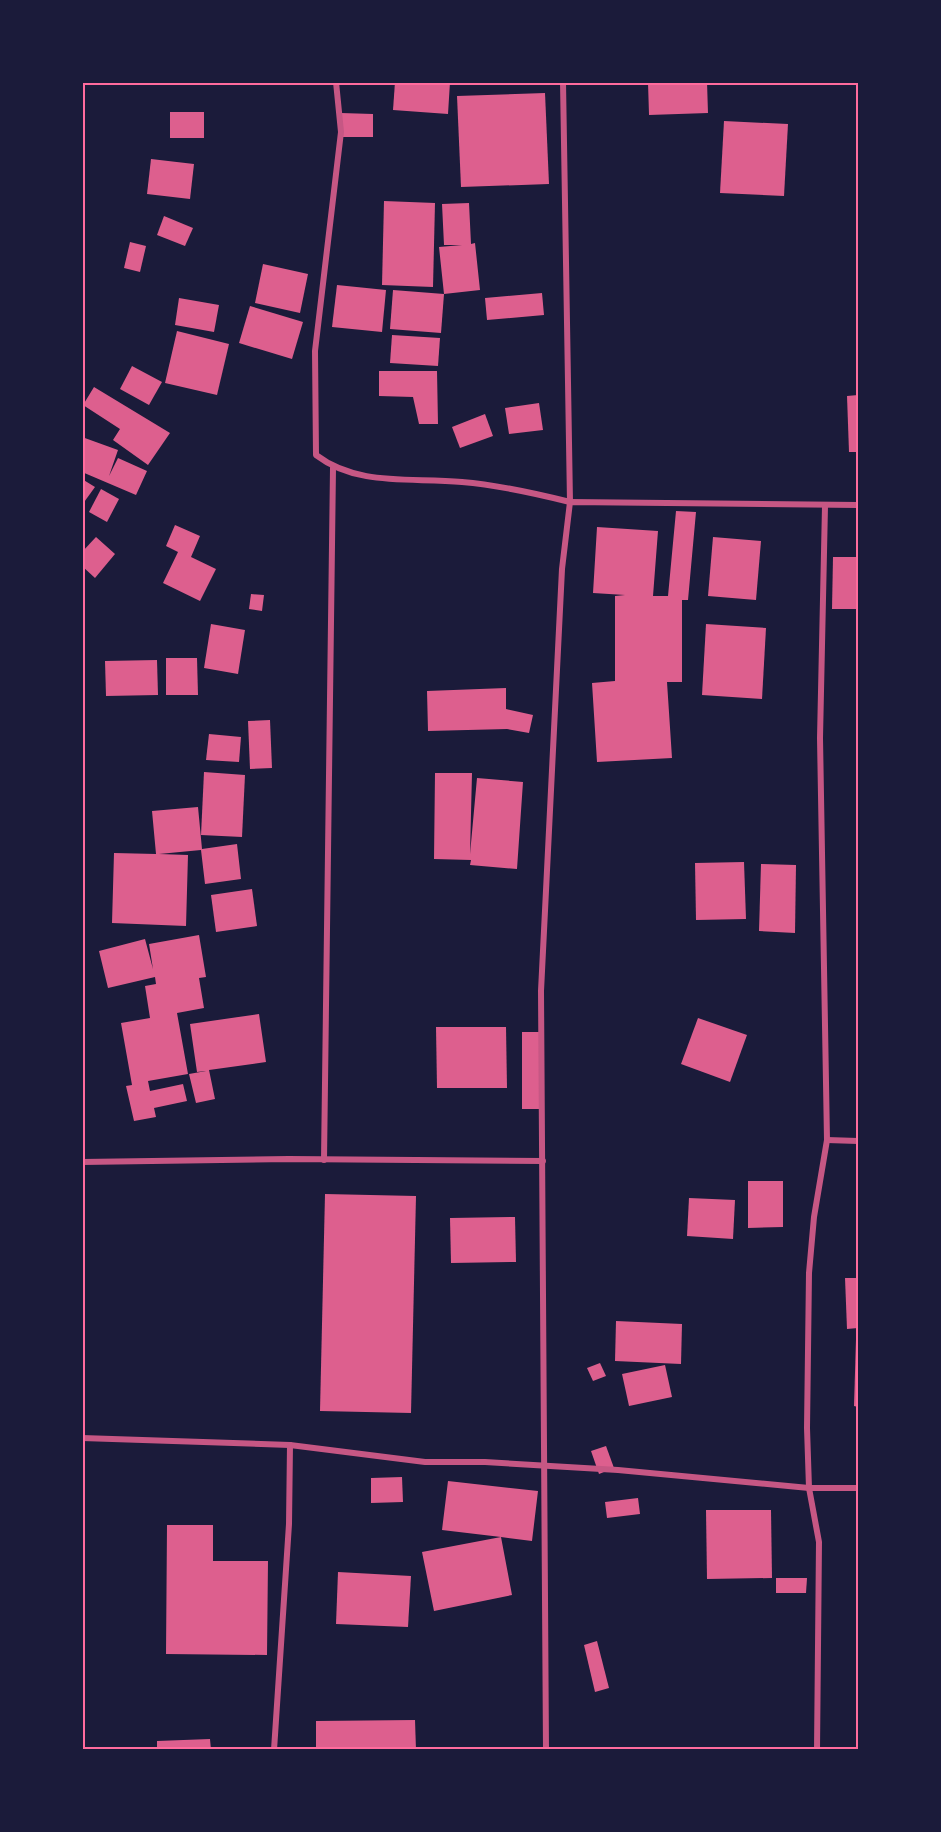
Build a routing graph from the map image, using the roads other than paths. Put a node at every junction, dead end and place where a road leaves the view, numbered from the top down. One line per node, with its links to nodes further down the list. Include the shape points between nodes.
1 (336, 82): 3 (street, via 341,132 315,351 316,455)
2 (562, 82): 4 (street)
3 (333, 468): 4 (street, via 380,479 462,482 523,490); 9 (street)
4 (570, 502): 6 (street); 10 (street, via 562,569 541,991)
5 (858, 505): 6 (street)
6 (825, 506): 7 (street, via 820,738)
7 (827, 1140): 8 (street); 15 (street, via 813,1217 809,1273)
8 (858, 1141)
9 (324, 1160): 10 (street); 11 (street)
10 (543, 1161): 14 (street)
11 (82, 1162)
12 (82, 1438): 13 (street)
13 (290, 1445): 14 (street, via 425,1462); 17 (street, via 289,1524)
14 (546, 1466): 15 (street); 18 (street)
15 (809, 1488): 16 (street); 19 (street, via 819,1542)
16 (858, 1488)
17 (274, 1749)
18 (546, 1749)
19 (817, 1749)

